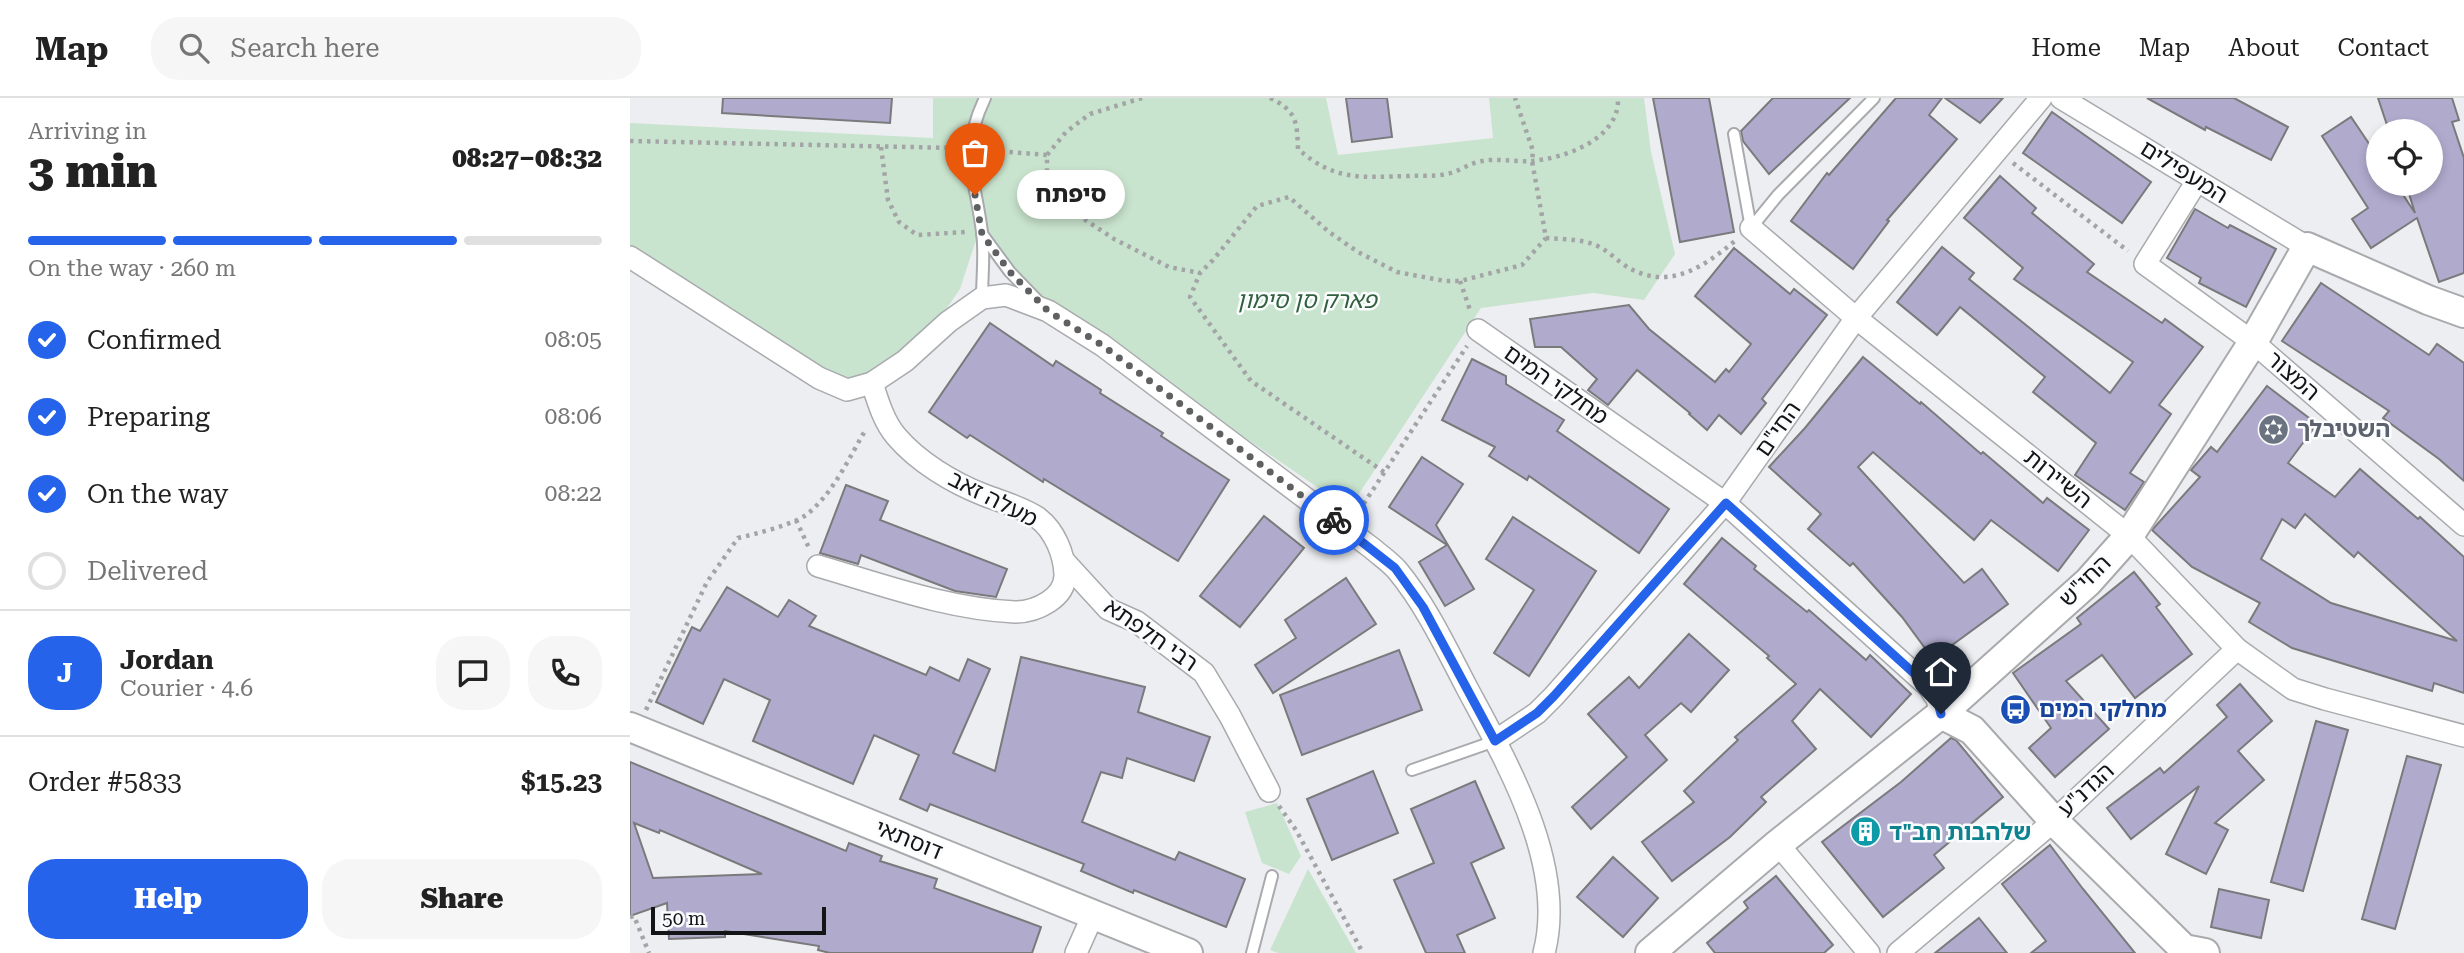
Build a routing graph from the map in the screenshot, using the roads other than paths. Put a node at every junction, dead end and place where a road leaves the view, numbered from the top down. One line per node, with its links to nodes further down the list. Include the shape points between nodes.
1 (985, 98): 9 (lane, via 969,149)
2 (1874, 98): 8 (lane, via 1778,195)
3 (2041, 98): 15 (street, החי"ם)
4 (2061, 98): 5 (street, המעפילים)
5 (2093, 105): 7 (street, המעפילים)
6 (1734, 134): 8 (lane)
7 (2197, 181): 10 (street, המעפילים); 17 (street, המצור, via 2145,264)
8 (1751, 229): 15 (street, השיירות)
9 (982, 234): 12 (lane); 13 (lane)
10 (2306, 247): 14 (street); 17 (street, החי"ש)
11 (630, 257): 18 (street, via 819,378 848,390)
12 (982, 298): 13 (street, via 1006,295); 18 (street)
13 (1048, 311): 28 (street, via 1102,345 1395,568 1423,607)
14 (2464, 313)
15 (1856, 318): 19 (street, החי"ם); 21 (street, השיירות)
16 (1478, 330): 19 (street, מחלקי המים)
17 (2253, 342): 20 (street, המצור); 21 (street, החי"ש)
18 (872, 383): 22 (street, מעלה זאב, via 895,436 932,468 1039,519 1055,538)
19 (1726, 503): 25 (street, מחלקי המים, via 1928,686); 28 (street, החי"ם, via 1554,696)
20 (2464, 525)
21 (2129, 536): 24 (street, השיירות); 25 (street, החי"ש, via 2088,582)
22 (1064, 561): 23 (street, via 1060,593 1040,607 1017,612 936,601); 30 (street, רבי חלפתא, via 1108,609 1137,622 1204,673)
23 (818, 566)
24 (2237, 649): 27 (street, השיירות, via 2293,689); 31 (street, הגדנ"ע)
25 (1941, 714): 31 (street, via 1972,730); 32 (street, החי"ש)
26 (634, 727): 34 (street, דוסתאי)
27 (2464, 736)
28 (1495, 741): 29 (lane); 39 (street, via 1540,853 1549,935)
29 (1412, 770)
30 (1269, 791)
31 (2054, 821): 35 (street); 42 (street, הגדנ"ע)
32 (1778, 844): 40 (street, החי"ש); 41 (street)
33 (1272, 876): 38 (lane)
34 (1093, 915): 36 (street); 37 (street, דוסתאי)
35 (2191, 952)
36 (1076, 953)
37 (1188, 953)
38 (1252, 953)
39 (1544, 953)
40 (1650, 953)
41 (1869, 953)
42 (1898, 953)

